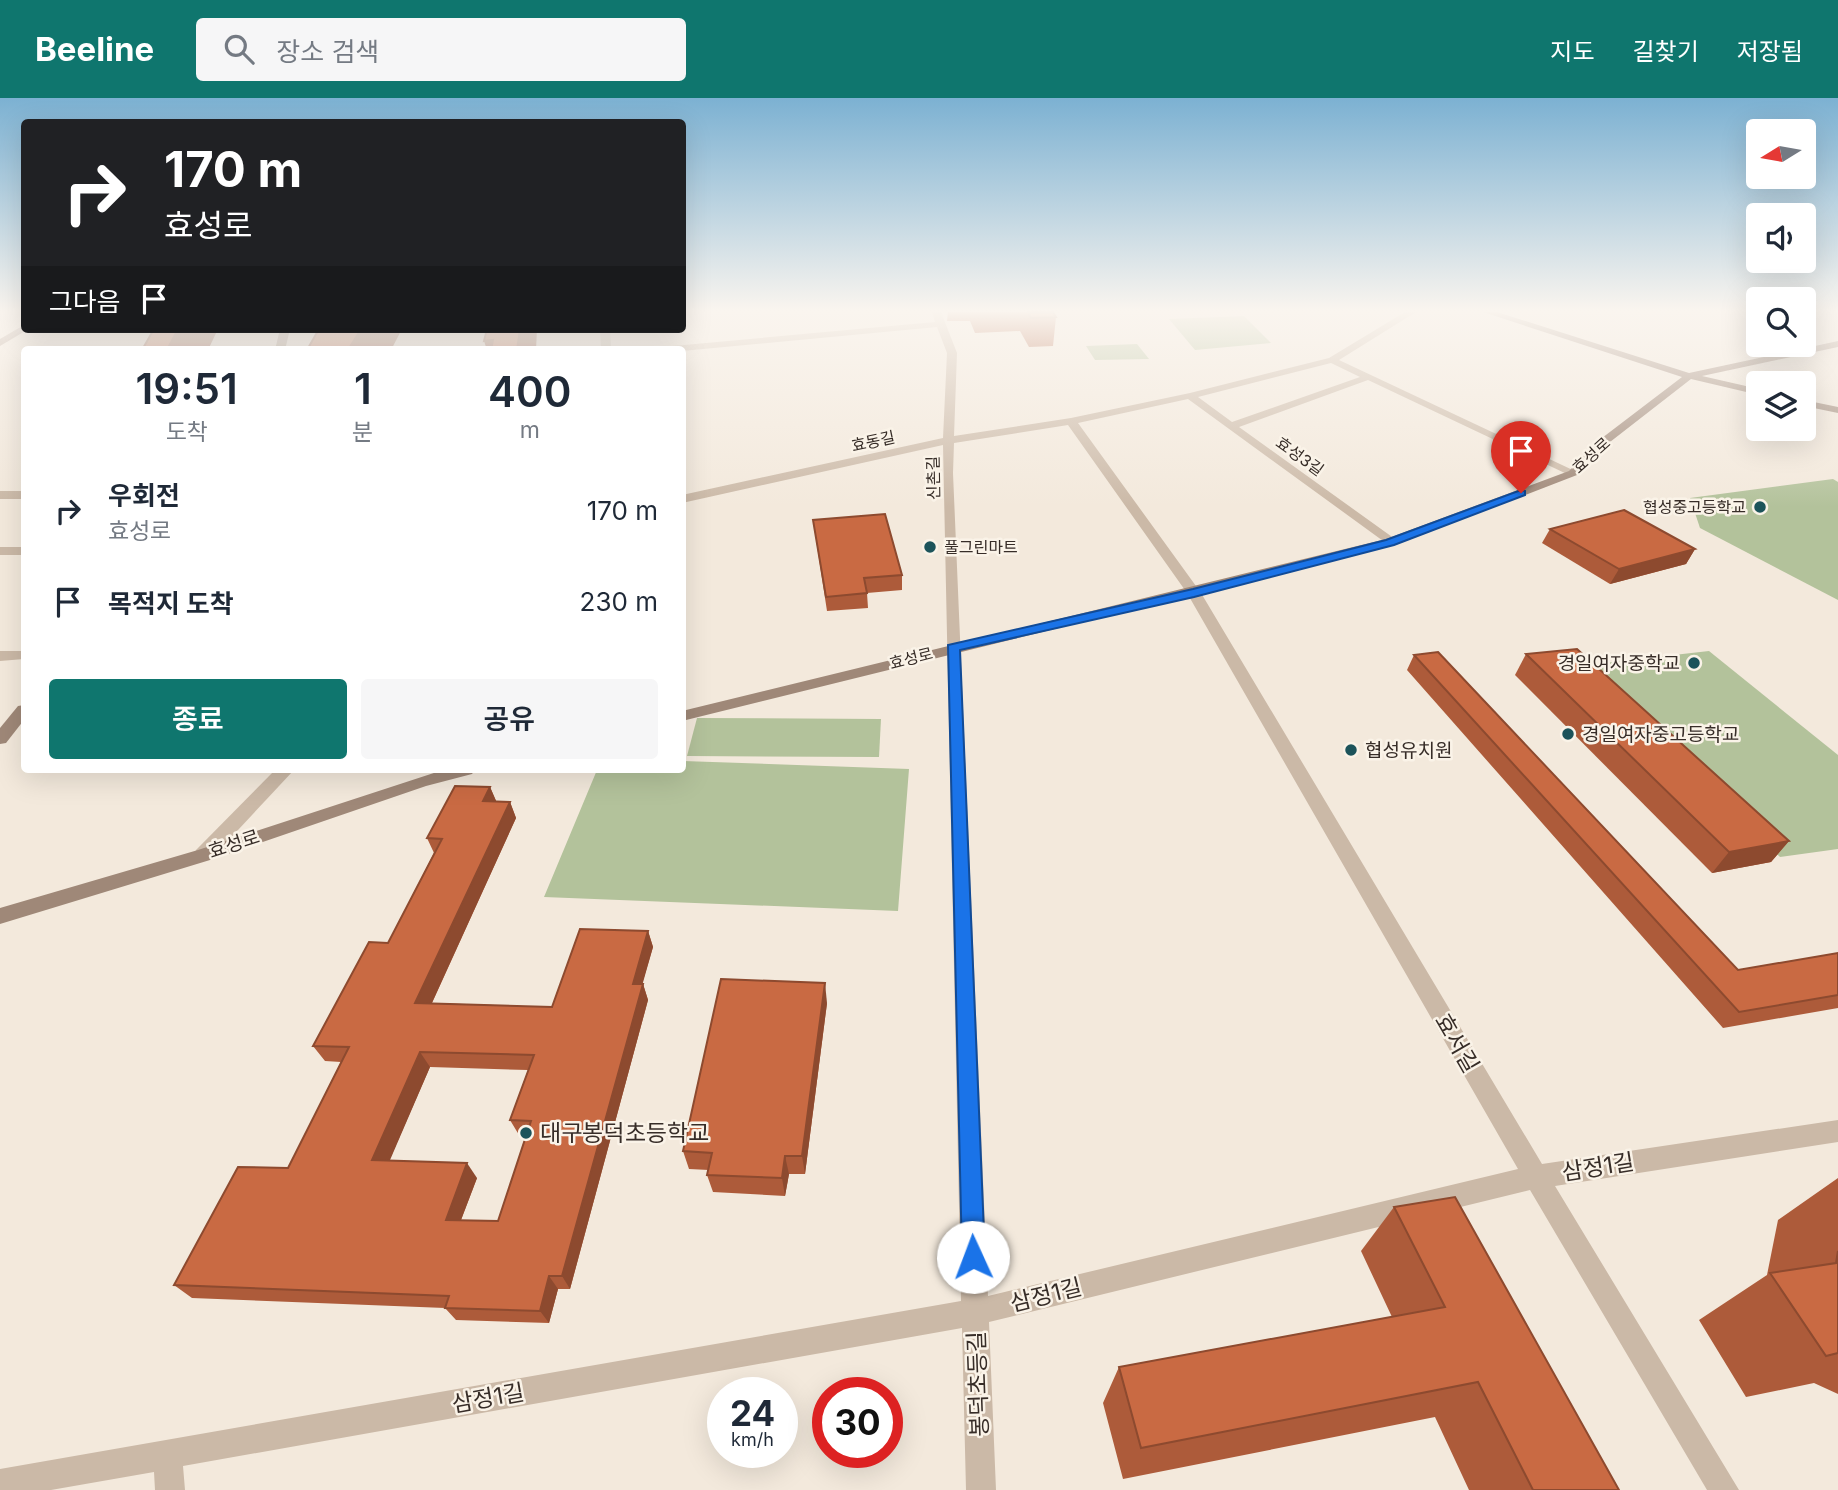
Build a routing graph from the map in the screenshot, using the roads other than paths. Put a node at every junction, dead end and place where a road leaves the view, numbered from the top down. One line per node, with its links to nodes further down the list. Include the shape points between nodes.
1 (951, 377): 12 (street, 신촌길)
2 (1265, 377): 7 (street, 효동길)
3 (1368, 377): 11 (street); 13 (street)
4 (1688, 377): 13 (main road, 효성로, via 1606,440)
5 (1693, 377): 6 (main road)
6 (1746, 389)
7 (1190, 396): 10 (street, 효동길); 11 (street, 효성3길)
8 (1816, 405): 9 (main road)
9 (1838, 410)
10 (1071, 421): 12 (street, 효동길); 20 (street)
11 (1231, 426): 17 (street, 효성3길)
12 (948, 440): 16 (street, 효동길); 21 (street, 신촌길)
13 (1573, 473): 17 (main road, 효성로)
14 (0, 495): 15 (street)
15 (21, 495)
16 (686, 498)
17 (1390, 542): 20 (main road, 효성로)
18 (0, 551): 19 (street)
19 (21, 551)
20 (1194, 593): 21 (main road, 효성로); 32 (street, 효서길)
21 (953, 648): 25 (main road, 효성로); 33 (street, 봉덕초등길)
22 (21, 655): 23 (street)
23 (0, 656)
24 (21, 714): 26 (main road)
25 (686, 715)
26 (0, 738)
27 (282, 773): 29 (street)
28 (454, 773): 29 (main road, 효성로)
29 (203, 855): 30 (main road, 효성로)
30 (0, 916)
31 (1838, 1131): 32 (street, 삼정1길)
32 (1536, 1177): 33 (street, 삼정1길); 38 (street, 효서길)
33 (975, 1312): 34 (street, 삼정1길); 37 (street, 봉덕초등길)
34 (167, 1454): 35 (street, 삼정1길); 36 (street)
35 (0, 1484)
36 (170, 1490)
37 (981, 1490)
38 (1724, 1490)

